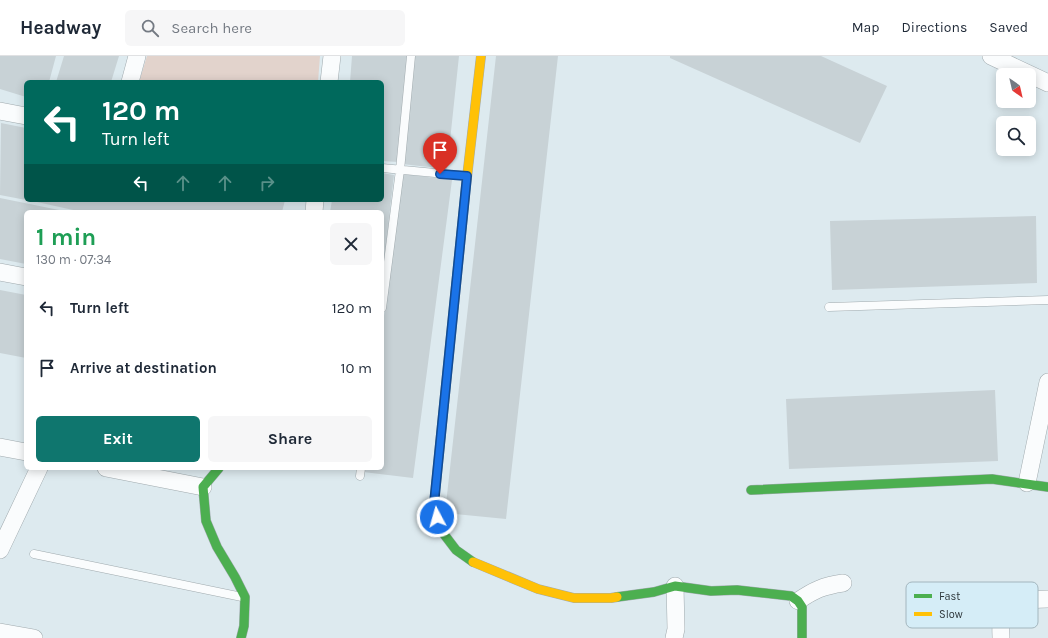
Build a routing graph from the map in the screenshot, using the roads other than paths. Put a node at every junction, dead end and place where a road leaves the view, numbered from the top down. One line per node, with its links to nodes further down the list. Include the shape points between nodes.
1 (137, 56): 6 (street)
2 (332, 56): 7 (street)
3 (411, 56): 12 (lane)
4 (481, 56): 13 (street)
5 (991, 56): 8 (street)
6 (131, 80)
7 (329, 80)
8 (1048, 83)
9 (0, 111): 10 (street)
10 (24, 116)
11 (384, 168): 12 (lane)
12 (400, 170): 13 (lane); 16 (lane)
13 (467, 176): 32 (street, via 434,504 440,529 456,550 473,562 538,589 574,598 611,598 654,592)
14 (0, 272): 15 (street)
15 (24, 277)
16 (384, 293)
17 (1048, 300): 18 (lane)
18 (829, 307)
19 (1048, 382): 25 (street)
20 (0, 447): 21 (street)
21 (24, 452)
22 (38, 470): 29 (street)
23 (116, 470): 26 (street)
24 (217, 470): 26 (street)
25 (1027, 483): 27 (street); 28 (street, via 992,479)
26 (203, 487): 33 (street, via 206,521 217,547)
27 (1048, 487)
28 (751, 490)
29 (0, 550)
30 (34, 554): 33 (lane)
31 (843, 583): 36 (street, via 813,591)
32 (675, 586): 36 (street, via 790,596); 40 (street)
33 (245, 597): 39 (street)
34 (1048, 599): 35 (street)
35 (1038, 600)
36 (798, 601): 41 (street, via 802,607)
37 (0, 632): 38 (street)
38 (34, 638)
39 (241, 638)
40 (674, 638)
41 (802, 638)

